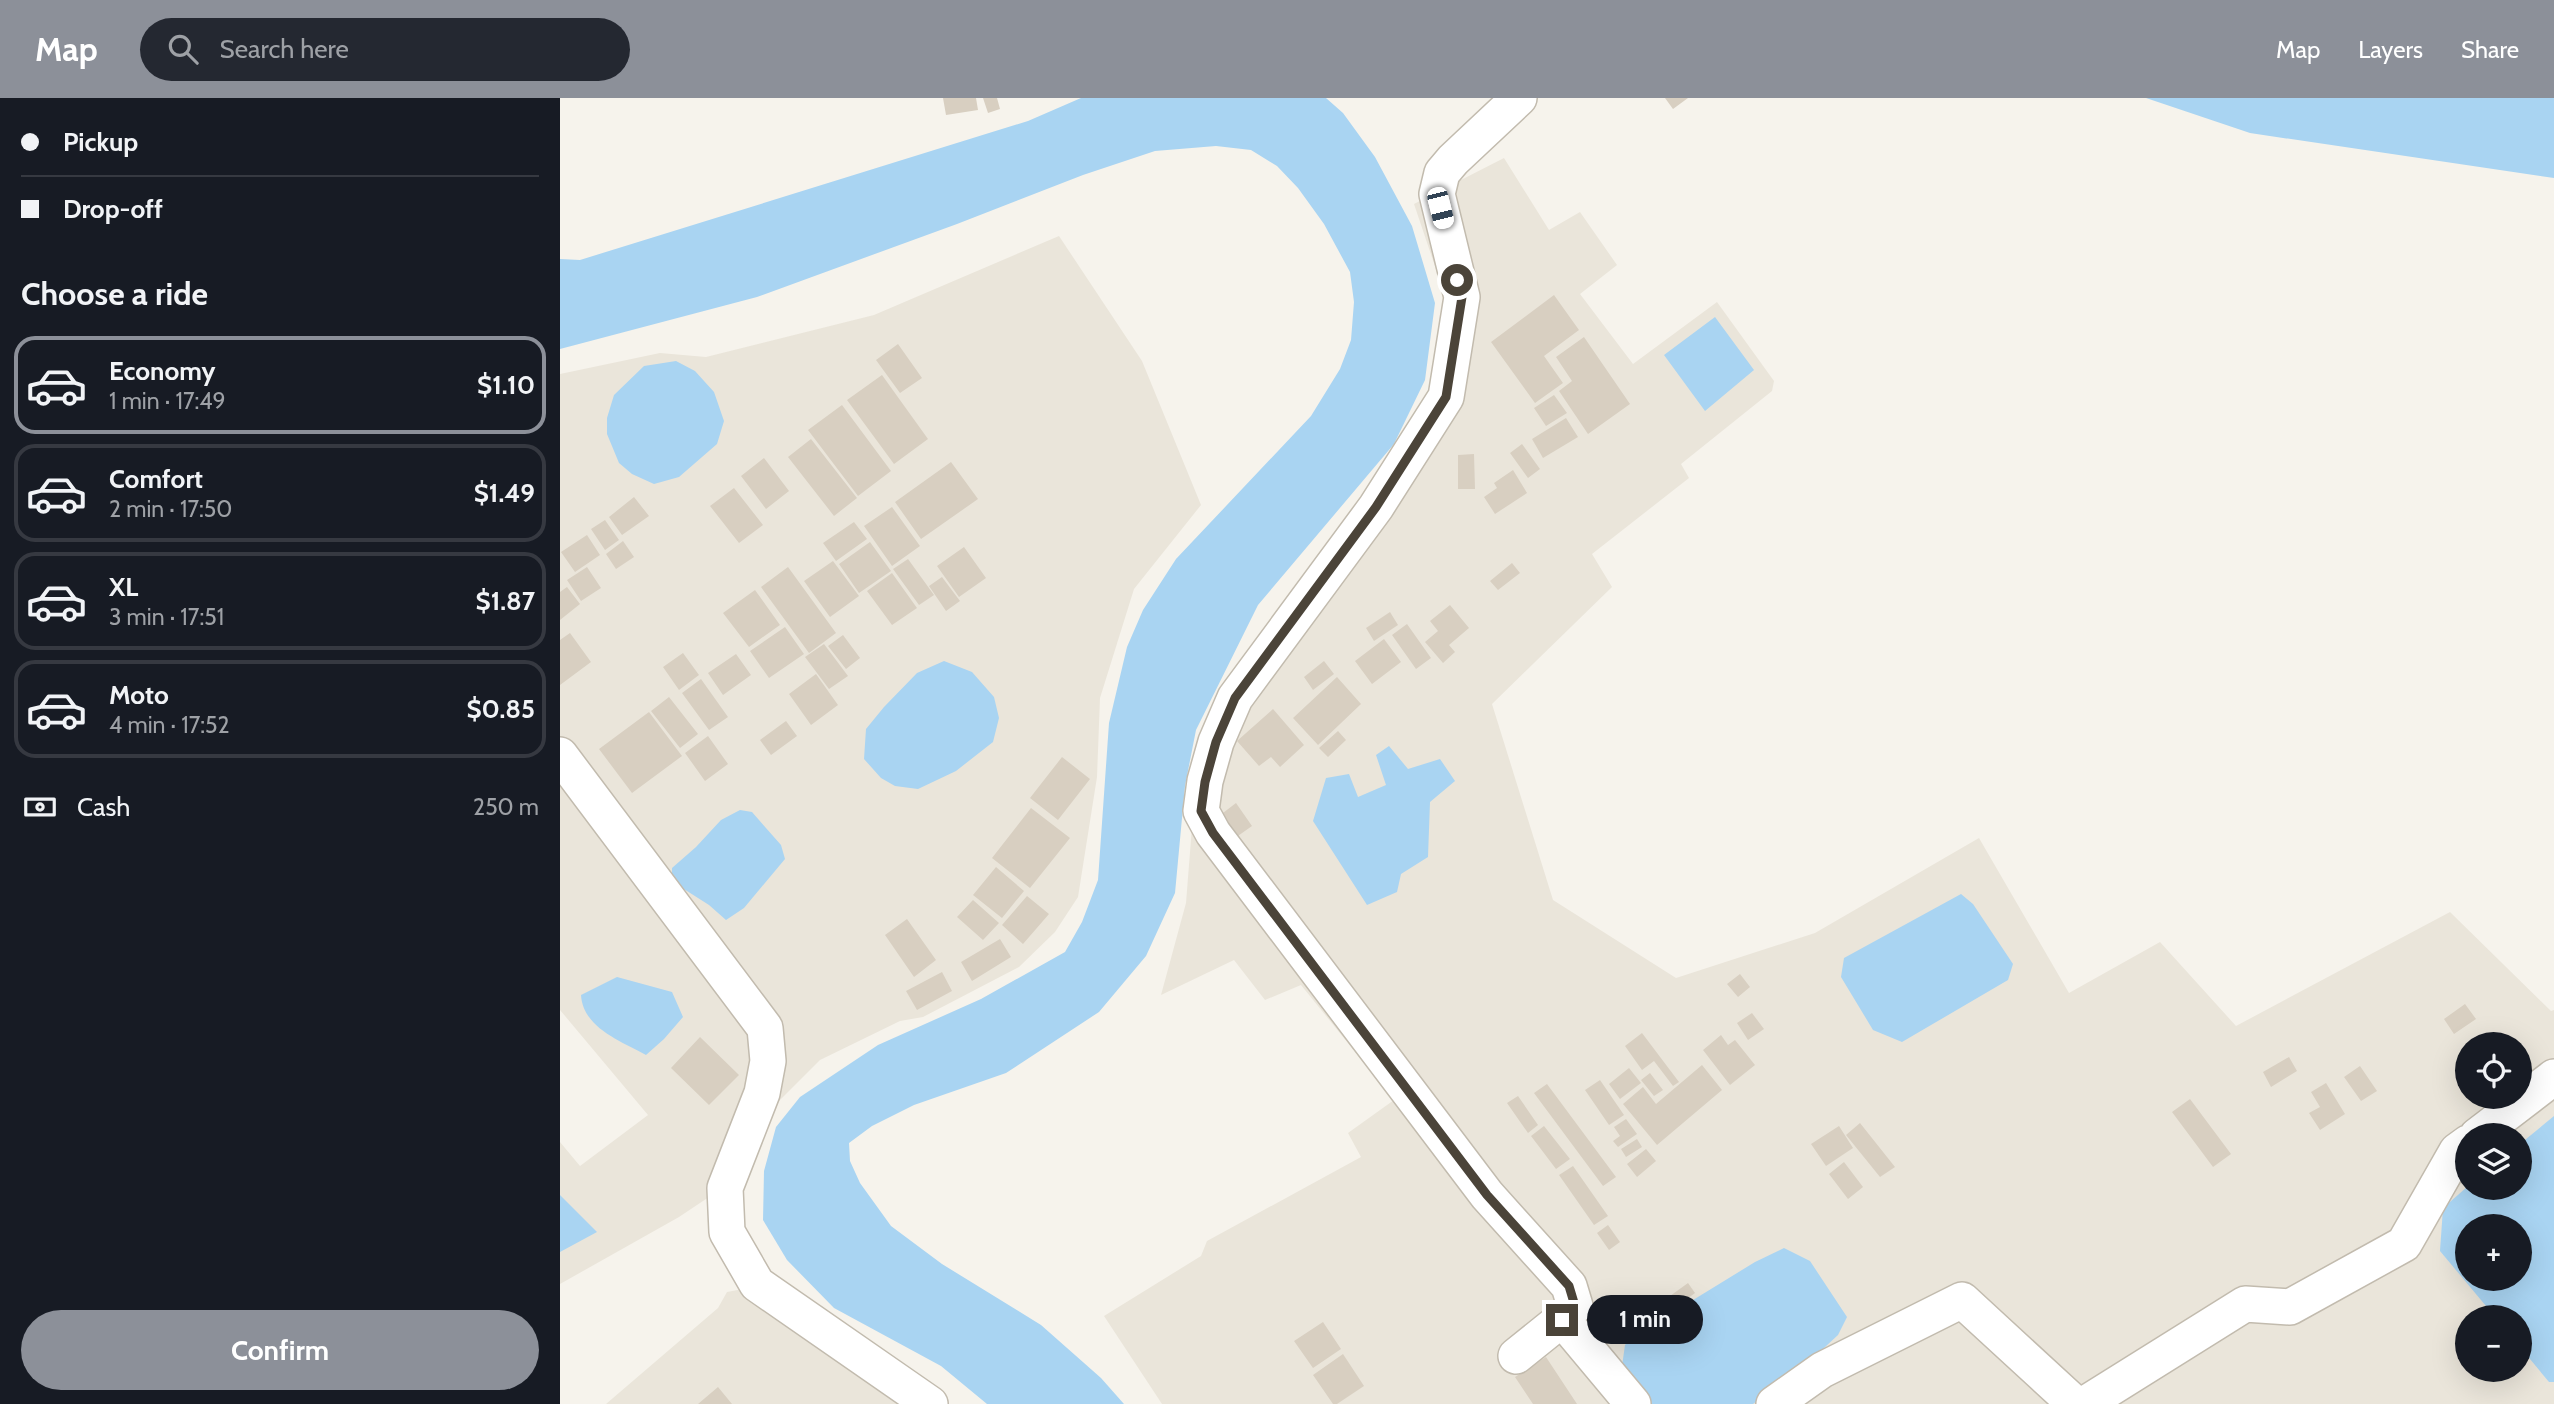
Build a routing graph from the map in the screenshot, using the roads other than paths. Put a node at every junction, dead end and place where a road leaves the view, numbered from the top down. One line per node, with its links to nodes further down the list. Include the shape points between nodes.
1 (1519, 98): 6 (street, via 1453,160 1443,173 1437,194 1462,297 1446,397 1376,507 1235,698 1216,742 1201,811 1213,833 1487,1195 1569,1286 1575,1306)
2 (560, 755): 8 (street, via 765,1028 768,1061 762,1093 725,1188 727,1232 757,1284)
3 (2554, 1077): 4 (street)
4 (2494, 1123)
5 (2455, 1154): 12 (street, via 2403,1244 2290,1307 2245,1304)
6 (1562, 1320): 7 (street); 9 (street)
7 (1516, 1356)
8 (930, 1404)
9 (1633, 1404)
10 (1774, 1404): 11 (street, via 1822,1370 1962,1300)
11 (2075, 1404)
12 (2085, 1404)

